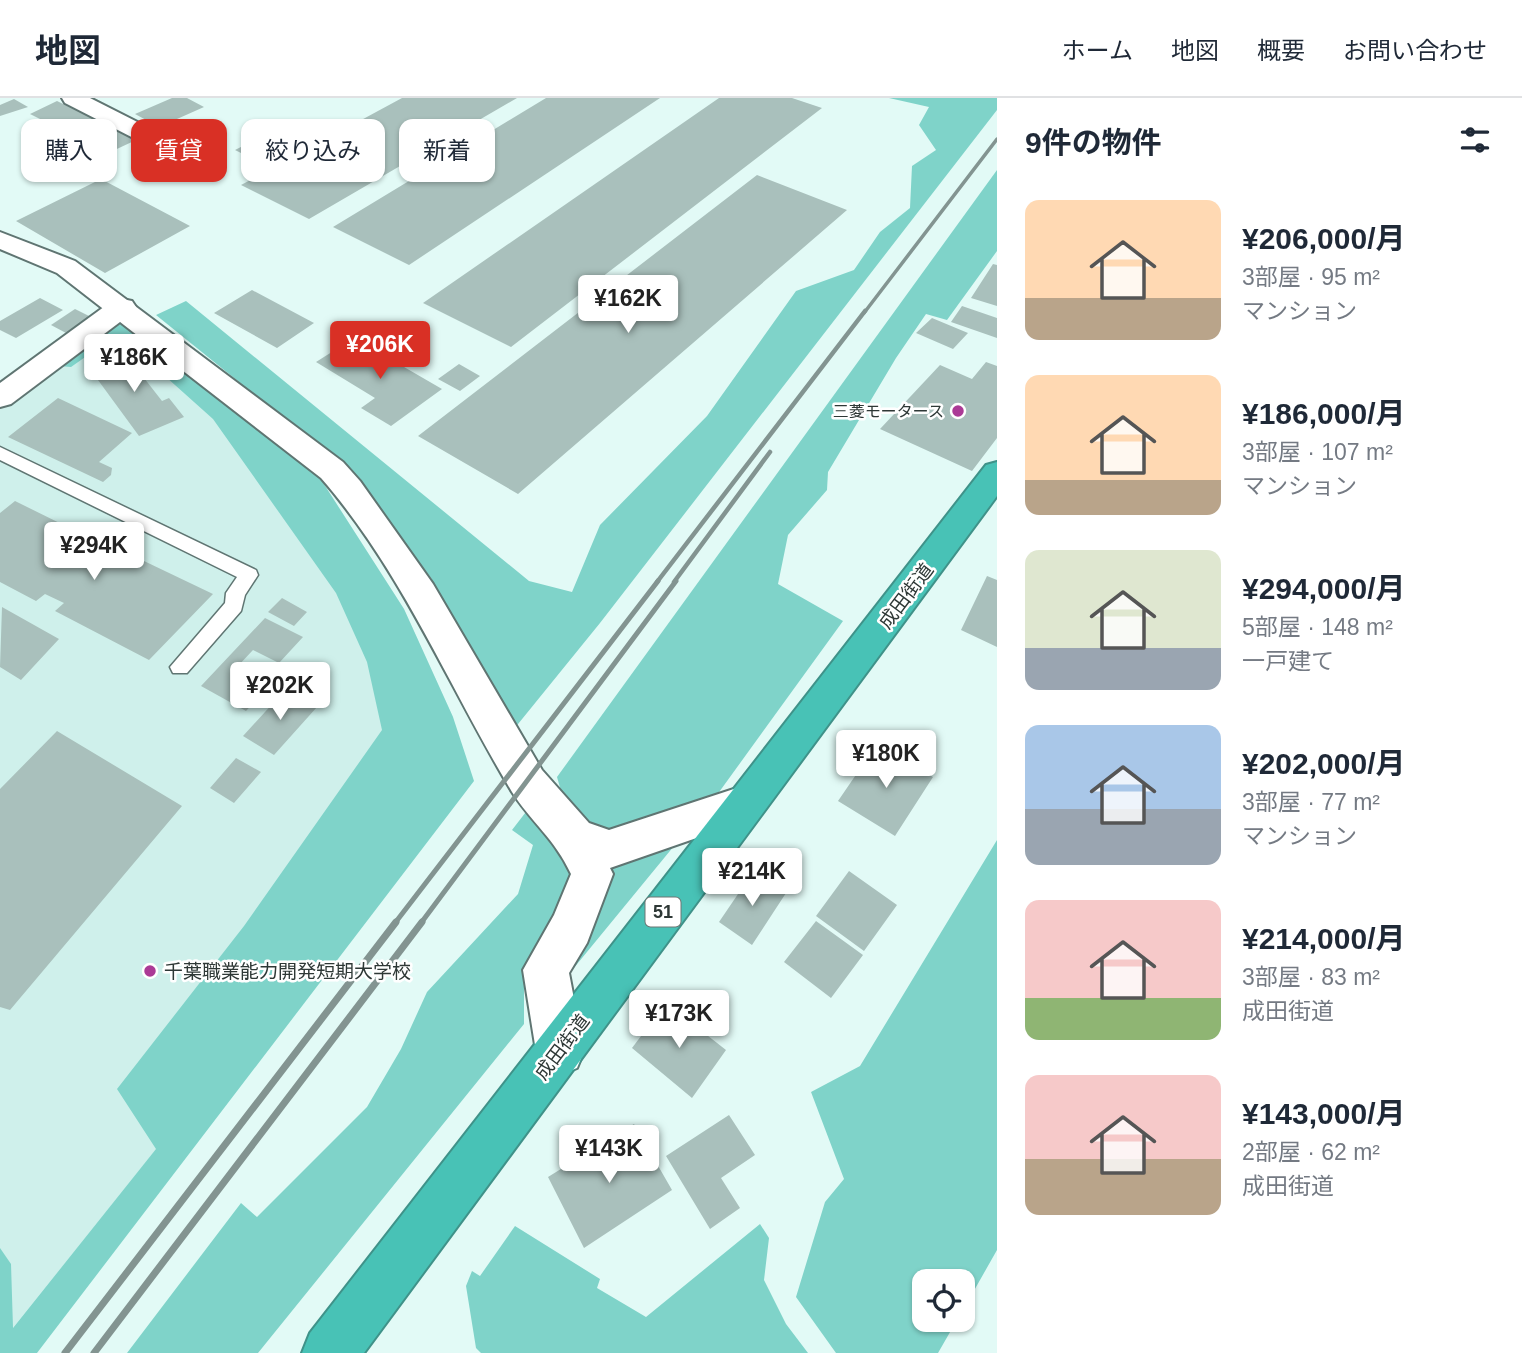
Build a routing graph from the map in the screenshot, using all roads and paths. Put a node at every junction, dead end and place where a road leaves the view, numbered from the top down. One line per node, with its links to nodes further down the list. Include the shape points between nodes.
1 (73, 98): 2 (street)
2 (131, 128)
3 (0, 240): 4 (street, via 66,267)
4 (122, 307): 5 (street); 10 (street, via 315,456 349,489 421,594 528,782)
5 (0, 397)
6 (0, 453): 8 (lane, via 249,575 236,593 234,606)
7 (997, 473): 9 (highway, 成田街道 / 51)
8 (180, 667)
9 (743, 804): 10 (street, via 609,849); 11 (highway, 成田街道 / 51)
10 (575, 837): 11 (street, via 592,874 571,928 546,970)
11 (560, 1051): 12 (highway, 成田街道 / 51)
12 (330, 1353)

